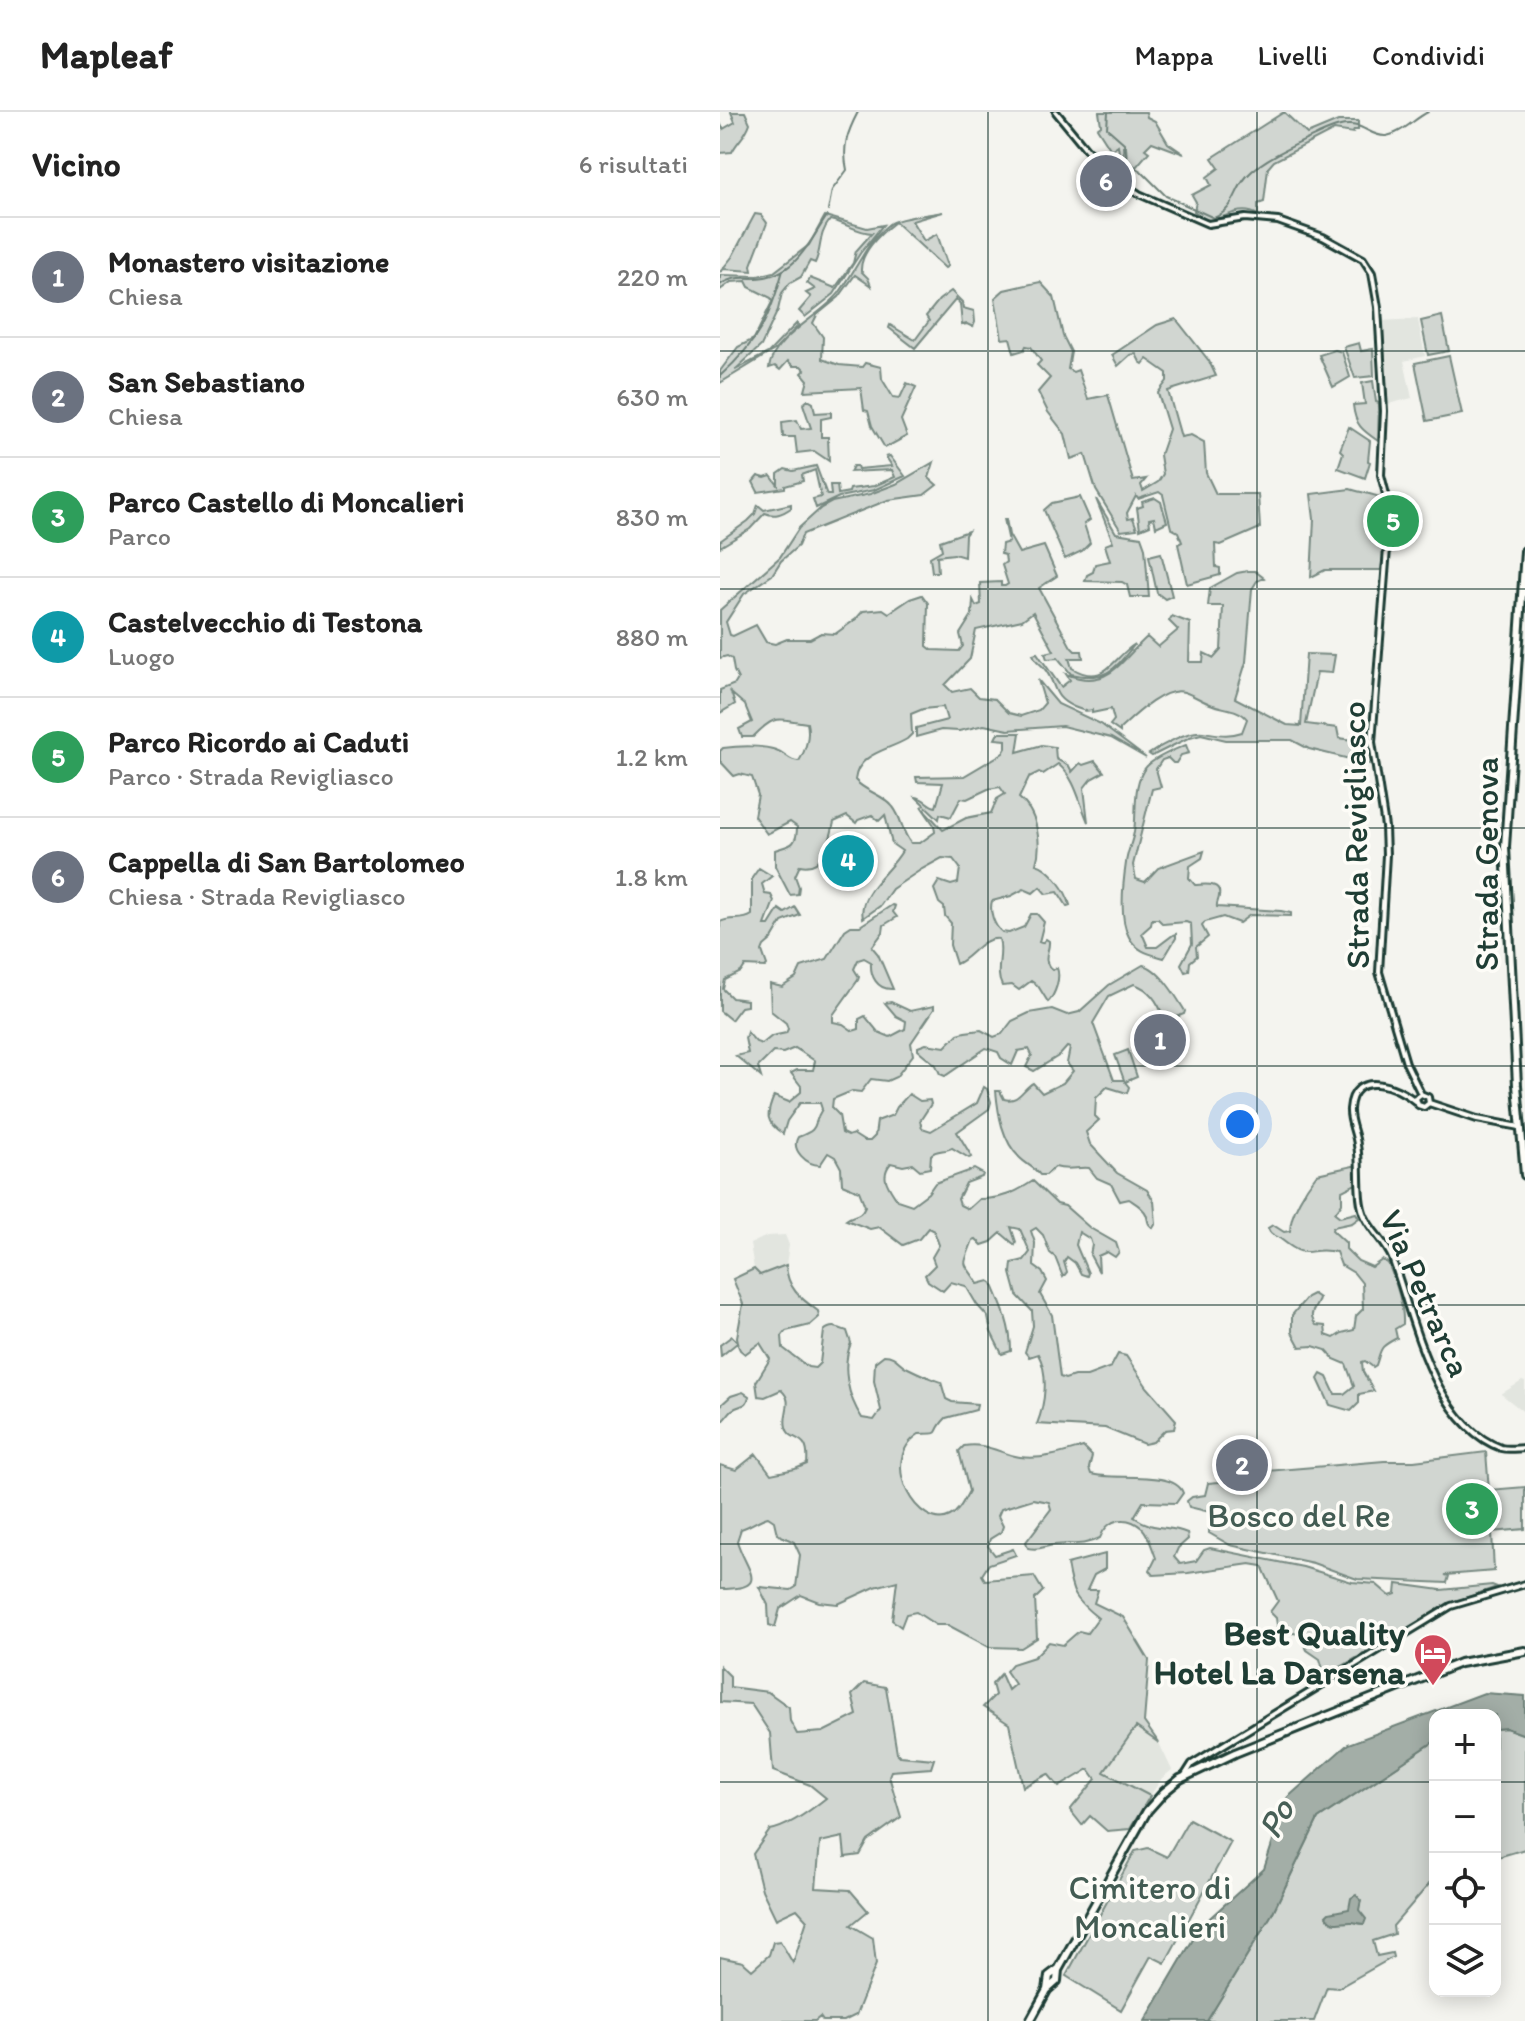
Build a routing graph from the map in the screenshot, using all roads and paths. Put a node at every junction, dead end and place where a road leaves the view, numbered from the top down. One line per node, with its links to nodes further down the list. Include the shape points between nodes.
1 (1056, 112): 4 (street, Strada Revigliasco, via 1105,172 1139,194 1210,224 1255,218 1291,226 1358,254 1372,273 1383,403 1381,475 1390,510 1372,742 1386,855 1379,972)
2 (1525, 551): 7 (main road, Strada Genova, via 1505,847)
3 (1407, 1094): 4 (street, Via Petrarca); 5 (street, Via Petrarca); 9 (street, Via Petrarca, via 1374,1083 1351,1102 1363,1212 1392,1258 1442,1393 1463,1421 1502,1449)
4 (1420, 1094): 5 (street); 6 (street, Strada Revigliasco)
5 (1416, 1102): 6 (street, via 1422,1107)
6 (1429, 1103): 7 (street)
7 (1520, 1128): 8 (main road, Strada Genova)
8 (1525, 1175)
9 (1525, 1448)
10 (1525, 1584): 12 (street, via 1451,1606 1192,1764)
11 (1525, 1651): 12 (main road, via 1460,1663)
12 (1185, 1776): 13 (main road, via 1147,1811 1058,1970 1049,1976)
13 (1030, 2021)

